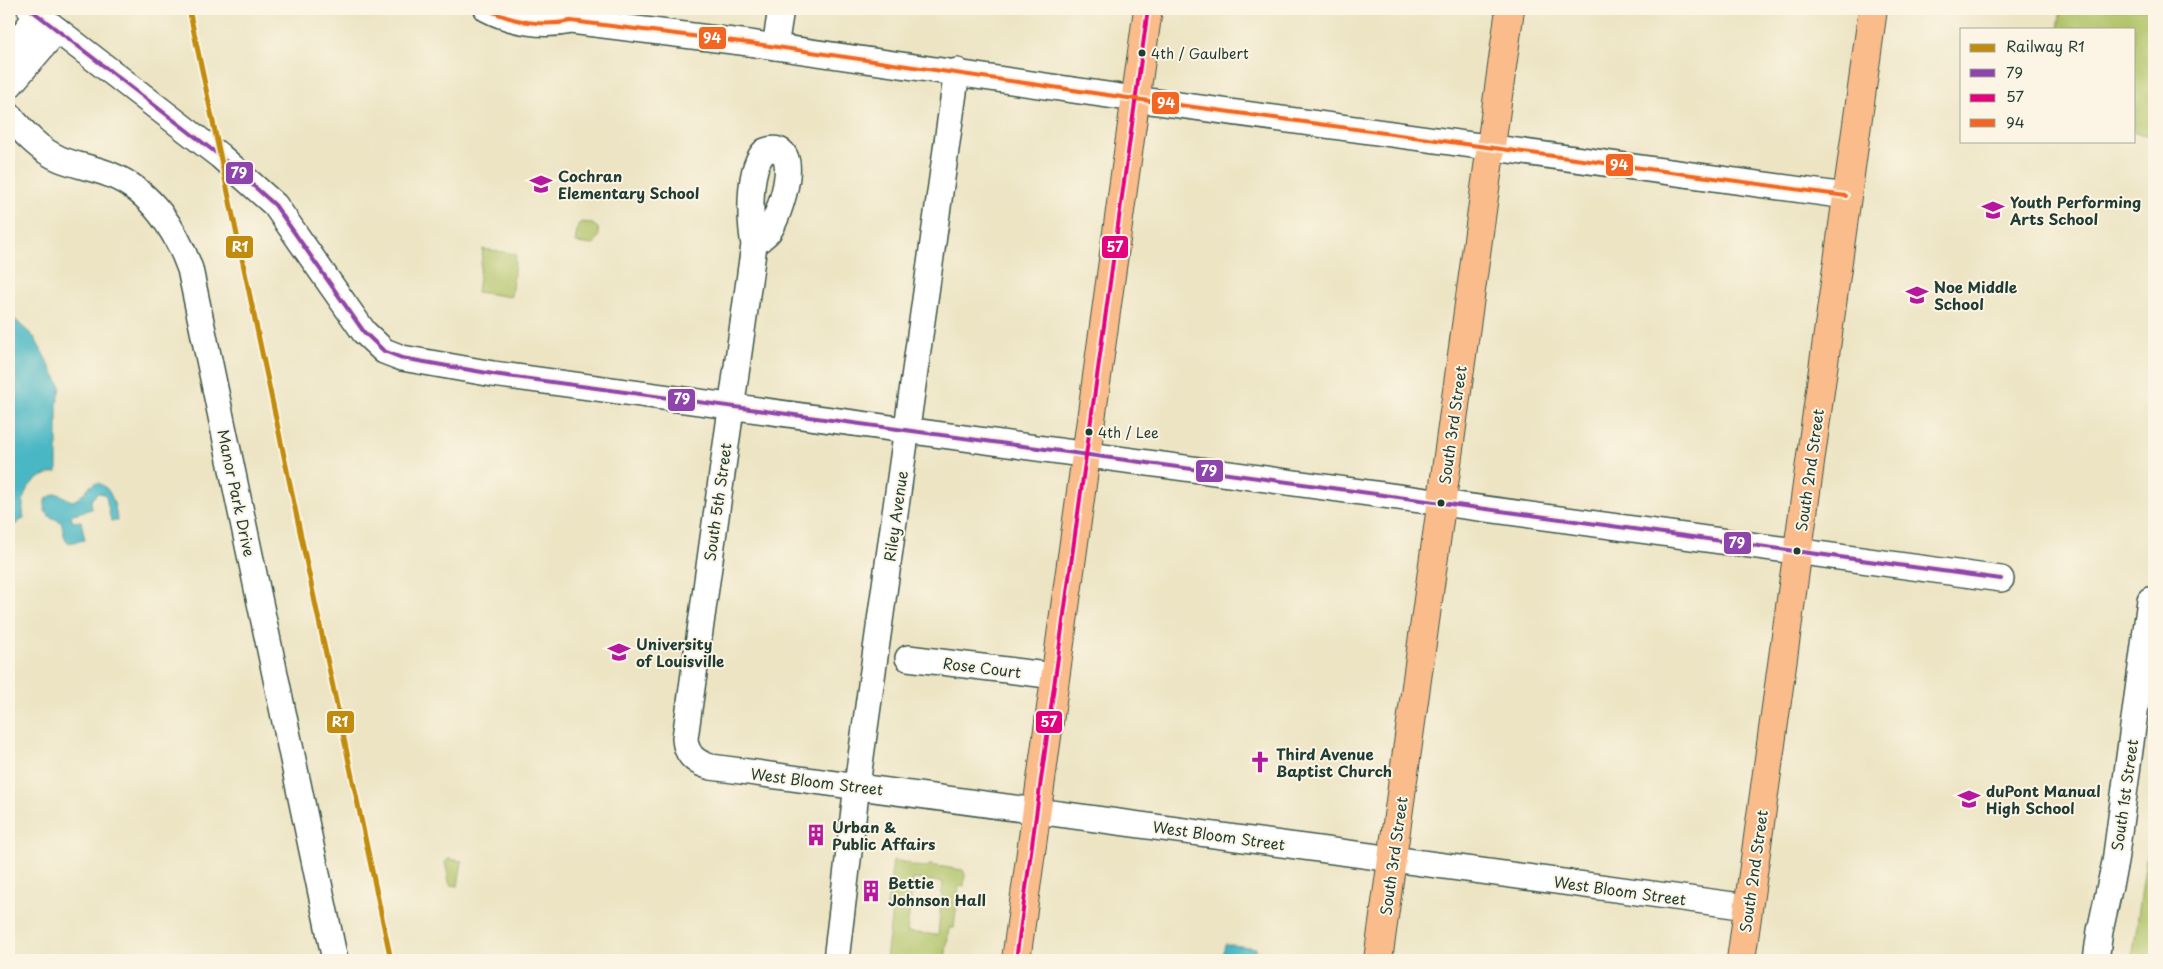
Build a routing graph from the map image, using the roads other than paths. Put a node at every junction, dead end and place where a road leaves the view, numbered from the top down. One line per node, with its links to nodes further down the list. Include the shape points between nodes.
1 (487, 9): 8 (street, via 528,22 557,24)
2 (547, 9): 8 (street, via 558,11)
3 (781, 9): 10 (street)
4 (1148, 9): 14 (main road)
5 (1510, 9): 16 (main road, South 3rd Street)
6 (1873, 9): 17 (main road, South 2nd Street)
7 (33, 11): 9 (street); 11 (street)
8 (571, 21): 10 (street)
9 (56, 30): 13 (street); 19 (street, via 259,189 274,204 364,332 384,351 493,374)
10 (775, 47): 12 (street)
11 (9, 56)
12 (957, 71): 14 (street); 20 (street, Riley Avenue)
13 (9, 86)
14 (1136, 99): 16 (street); 21 (main road)
15 (9, 115): 33 (street, Manor Park Drive, via 28,138 60,159 112,175 138,191 163,217 185,255)
16 (1491, 147): 17 (street); 22 (main road, South 3rd Street)
17 (1846, 196): 23 (main road, South 2nd Street)
18 (754, 244): 19 (street, South 5th Street)
19 (730, 406): 20 (street); 28 (street, South 5th Street, via 685,738 687,751)
20 (907, 430): 21 (street); 29 (street, Riley Avenue)
21 (1086, 455): 22 (street); 27 (main road)
22 (1441, 504): 23 (street); 31 (main road, South 3rd Street)
23 (1797, 552): 24 (street); 32 (main road, South 2nd Street)
24 (2001, 579)
25 (2152, 600): 38 (street, South 1st Street, via 2115,862)
26 (908, 658): 27 (street, Rose Court)
27 (1055, 676): 30 (main road)
28 (692, 757): 29 (street, West Bloom Street, via 711,767)
29 (857, 786): 30 (street, West Bloom Street); 34 (street, Riley Avenue)
30 (1036, 811): 31 (street, West Bloom Street); 35 (main road)
31 (1392, 859): 32 (street, West Bloom Street); 36 (main road, South 3rd Street)
32 (1748, 907): 37 (main road, South 2nd Street)
33 (335, 960)
34 (836, 960)
35 (1016, 960)
36 (1378, 960)
37 (1741, 960)
38 (2096, 960)

